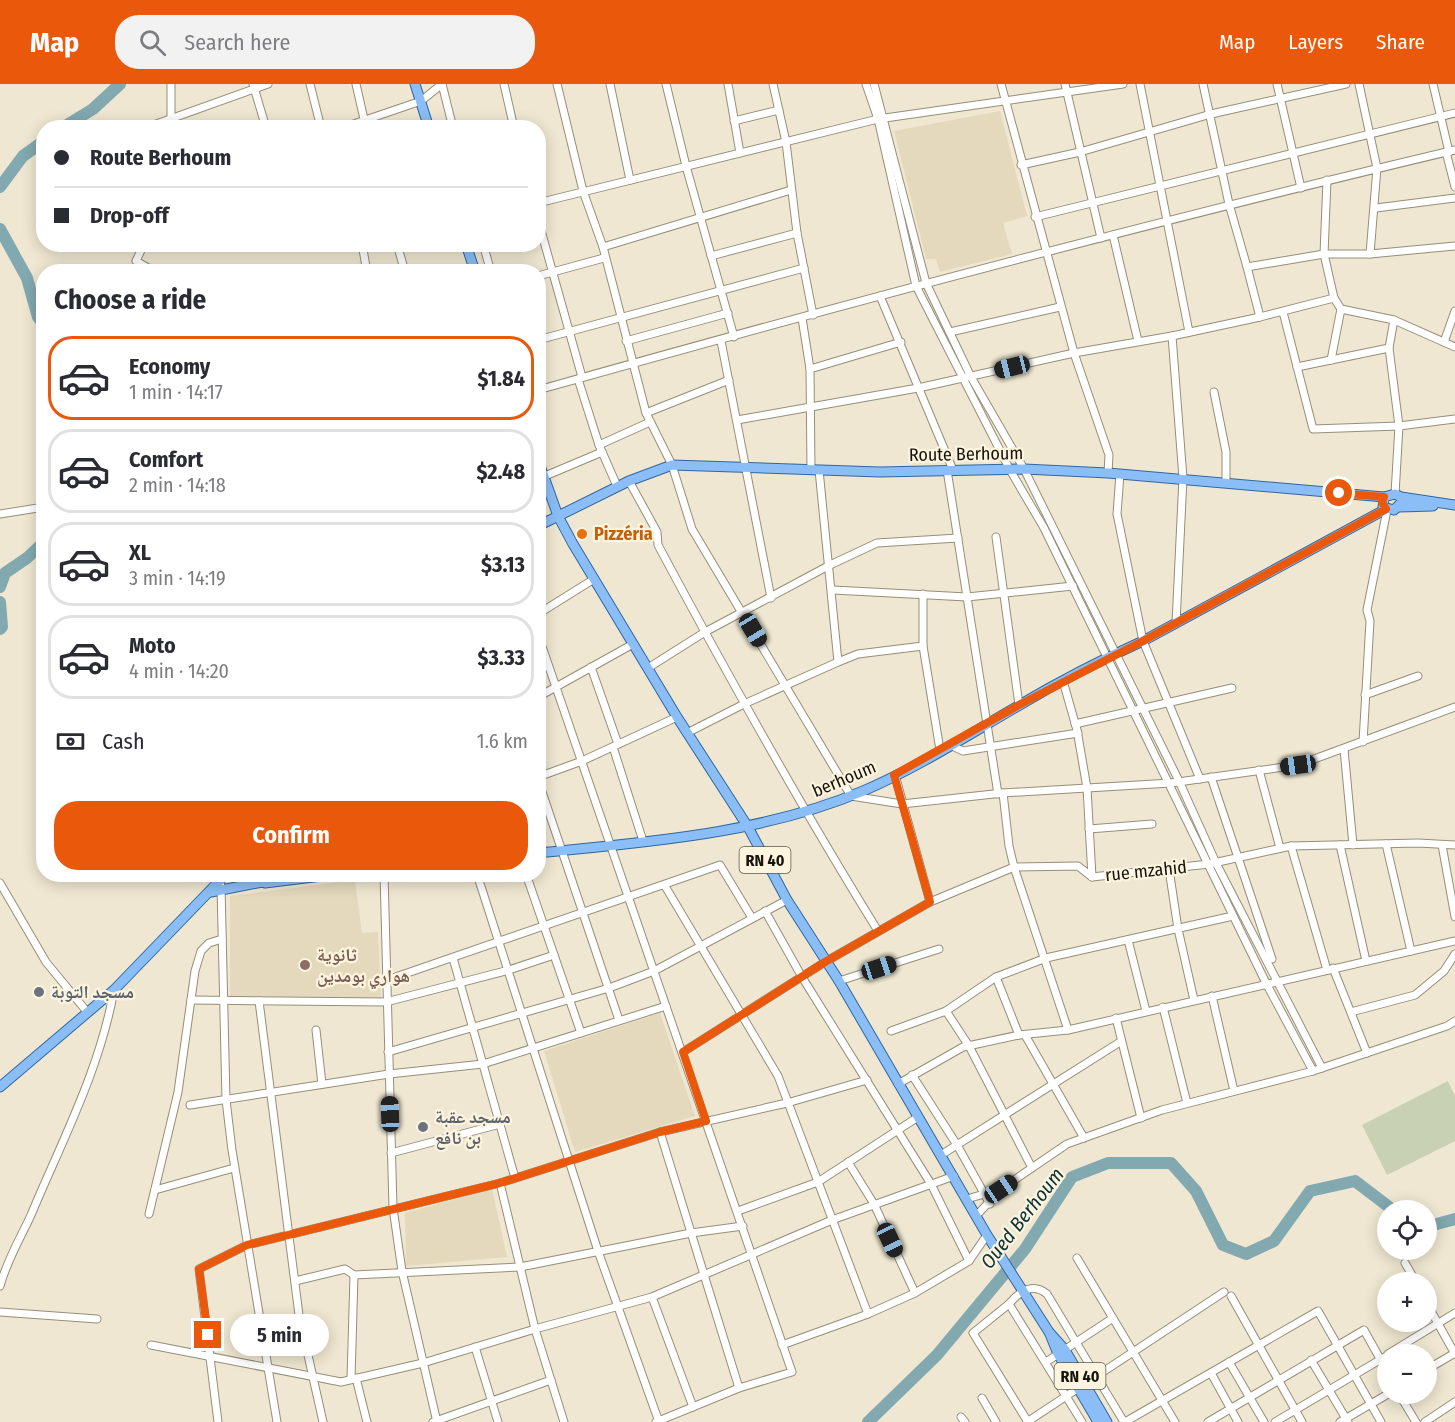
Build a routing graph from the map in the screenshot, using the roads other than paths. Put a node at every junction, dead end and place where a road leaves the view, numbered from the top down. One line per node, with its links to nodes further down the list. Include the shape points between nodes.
1 (171, 84): 32 (street)
2 (268, 84): 24 (street)
3 (310, 84): 37 (street)
4 (356, 84): 38 (street)
5 (415, 84): 27 (main road)
6 (442, 84): 27 (street); 41 (street)
7 (504, 84): 42 (street)
8 (556, 84): 61 (street)
9 (610, 84): 55 (street)
10 (666, 84): 52 (street)
11 (728, 84): 43 (street)
12 (773, 84): 29 (street)
13 (866, 84): 34 (street)
14 (874, 84): 34 (street)
15 (1001, 84): 28 (street)
16 (1065, 84): 25 (street)
17 (1123, 84): 25 (street)
18 (1140, 84): 44 (street)
19 (1203, 84): 31 (street)
20 (1278, 84): 26 (street)
21 (1346, 84): 26 (street)
22 (1359, 84): 45 (street)
23 (1433, 84): 33 (street)
24 (254, 86): 32 (street); 36 (street)
25 (1067, 92): 28 (street); 48 (street)
26 (1281, 100): 31 (street); 50 (street)
27 (421, 101): 39 (street); 40 (main road)
28 (1005, 103): 34 (street); 51 (street)
29 (779, 110): 43 (street); 46 (street)
30 (1455, 113): 33 (street)
31 (1211, 114): 44 (street); 54 (street)
32 (171, 117): 35 (street)
33 (1441, 117): 45 (street); 47 (street)
34 (882, 119): 46 (street); 87 (street); 88 (street)
35 (164, 120)
36 (264, 120)
37 (319, 120)
38 (364, 120)
39 (375, 120)
40 (427, 120)
41 (451, 120)
42 (512, 120)
43 (734, 121): 49 (street)
44 (1150, 133): 48 (street); 57 (street)
45 (1370, 134): 50 (street); 53 (street)
46 (786, 142): 49 (street); 60 (street)
47 (1450, 151): 53 (street); 58 (street)
48 (1080, 152): 51 (street); 64 (street)
49 (740, 153): 52 (street)
50 (1293, 153): 54 (street); 59 (street)
51 (1022, 165): 68 (street)
52 (686, 166): 55 (street); 67 (street)
53 (1377, 168): 56 (street); 66 (street)
54 (1222, 171): 57 (street); 65 (street)
55 (630, 180): 61 (street)
56 (1327, 180): 59 (street); 78 (street)
57 (1161, 186): 64 (street); 69 (street)
58 (1455, 187)
59 (1301, 188): 65 (street)
60 (791, 190): 67 (street); 70 (street)
61 (583, 191): 63 (street); 75 (street)
62 (1455, 198): 66 (street)
63 (546, 201)
64 (1092, 202): 68 (street); 72 (street)
65 (1229, 204): 69 (street); 83 (street)
66 (1376, 208): 79 (street)
67 (700, 216): 75 (street); 80 (street)
68 (1035, 217): 77 (street)
69 (1167, 221): 71 (street); 104 (street)
70 (797, 233): 80 (street); 84 (street)
71 (1113, 235): 72 (street); 110 (street)
72 (1101, 238): 77 (street)
73 (546, 246): 85 (street)
74 (1455, 246): 79 (street)
75 (603, 247): 81 (street)
76 (140, 252): 82 (street, via 136,261)
77 (1045, 252): 87 (street); 92 (street)
78 (1324, 254): 79 (street); 83 (street); 91 (street)
79 (1370, 254)
80 (711, 256): 89 (street)
81 (604, 258): 85 (street); 98 (street)
82 (141, 264)
83 (1247, 267): 99 (street)
84 (804, 268): 89 (street); 97 (street)
85 (554, 271): 86 (street); 102 (street)
86 (546, 274)
87 (926, 283): 88 (street); 103 (street)
88 (916, 286): 90 (street); 122 (street)
89 (722, 291): 96 (street); 98 (street)
90 (880, 296): 97 (street); 111 (street)
91 (1334, 298): 93 (street); 95 (street)
92 (1060, 307): 103 (street); 115 (street)
93 (1341, 309): 101 (street); 116 (street)
94 (1455, 311): 112 (street)
95 (1283, 312): 99 (street); 118 (street)
96 (728, 313): 106 (street); 108 (street)
97 (813, 315): 100 (street)
98 (620, 317): 102 (street); 108 (street)
99 (1260, 317): 104 (street)
100 (802, 318): 106 (street); 119 (street)
101 (1394, 320): 112 (street); 114 (street)
102 (570, 332): 107 (street); 121 (street)
103 (950, 332): 120 (street)
104 (1189, 332): 105 (street)
105 (1172, 336): 110 (street); 143 (street)
106 (734, 337): 109 (street)
107 (546, 338)
108 (626, 341): 117 (street)
109 (721, 341): 117 (street); 123 (street)
110 (1138, 341): 115 (street)
111 (901, 342): 119 (street); 125 (street)
112 (1444, 342): 113 (street)
113 (1455, 347)
114 (1389, 348): 116 (street); 132 (street)
115 (1074, 352): 120 (street); 140 (street, via 1109,455)
116 (1331, 360): 118 (street)
117 (632, 366): 121 (street); 128 (street)
118 (1297, 367): 132 (street, via 1313,429)
119 (810, 369): 127 (street)
120 (971, 377): 122 (street); 136 (street)
121 (580, 378): 124 (street); 133 (street)
122 (963, 379): 125 (street); 139 (street)
123 (729, 380): 128 (street); 130 (street)
124 (546, 388)
125 (918, 388): 127 (street); 138 (street)
126 (1214, 392): 145 (street, via 1226,452)
127 (812, 407): 130 (street); 137 (street)
128 (646, 413): 131 (street)
129 (1455, 418): 132 (street)
130 (737, 420): 135 (street)
131 (650, 422): 133 (street); 134 (street)
132 (1399, 426): 148 (street)
133 (601, 448): 142 (street); 146 (street)
134 (672, 465): 135 (main road, Route Berhoum); 144 (main road, Route Berhoum); 169 (street, via 692,529)
135 (748, 469): 137 (main road, Route Berhoum); 167 (street)
136 (1023, 469): 139 (main road, Route Berhoum); 140 (main road, Route Berhoum); 161 (street)
137 (815, 470): 138 (main road, Route Berhoum); 159 (street)
138 (950, 470): 139 (main road, Route Berhoum); 158 (street)
139 (1011, 470): 162 (street)
140 (1108, 473): 141 (main road, Route Berhoum)
141 (1120, 474): 143 (main road, Route Berhoum); 172 (street, via 1117,514)
142 (546, 476)
143 (1183, 478): 145 (main road, Route Berhoum); 170 (street)
144 (629, 481): 146 (main road, Route Berhoum); 171 (street)
145 (1226, 482): 149 (main road, Route Berhoum)
146 (617, 486): 155 (main road, Route Berhoum)
147 (546, 489): 155 (main road, RN 40)
148 (1398, 495): 149 (main road); 150 (main road); 151 (main road, via 1402,502)
149 (1384, 497): 153 (main road, via 1382,502)
150 (1455, 505): 151 (main road, berhoum)
151 (1399, 507): 153 (main road, berhoum)
152 (36, 508): 154 (street)
153 (1387, 509): 170 (main road, berhoum); 186 (street, via 1367,610 1370,621)
154 (0, 514)
155 (558, 516): 156 (main road, Route Berhoum); 160 (main road, RN 40)
156 (546, 522)
157 (996, 537): 164 (street)
158 (958, 538): 159 (street, via 877,543); 166 (street)
159 (830, 565): 163 (street); 167 (street)
160 (594, 579): 168 (street); 173 (main road, RN 40)
161 (1080, 585): 162 (street); 175 (street)
162 (1071, 586): 164 (street); 175 (street)
163 (833, 590): 165 (street); 177 (street)
164 (1003, 593): 166 (street); 189 (street)
165 (923, 594): 166 (street); 174 (street)
166 (967, 597): 195 (street)
167 (771, 598): 169 (street)
168 (546, 609)
169 (742, 612): 171 (street); 183 (street)
170 (1176, 623): 172 (main road, berhoum)
171 (705, 632): 179 (street); 188 (street)
172 (1143, 641): 175 (main road, berhoum); 187 (street)
173 (633, 644): 178 (street); 179 (main road, RN 40)
174 (923, 646): 177 (street, via 858,654); 203 (street)
175 (1110, 656): 181 (main road, berhoum); 191 (street); 192 (street)
176 (546, 658): 182 (street)
177 (838, 662): 183 (street)
178 (591, 667): 182 (street); 199 (street)
179 (648, 668): 193 (main road, RN 40)
180 (1418, 676): 186 (street)
181 (1062, 681): 189 (main road, berhoum); 194 (street)
182 (556, 686): 185 (street); 204 (street)
183 (785, 686): 188 (street); 214 (street)
184 (1232, 688): 187 (street)
185 (546, 692)
186 (1365, 695): 198 (street)
187 (1169, 703): 191 (street); 209 (street)
188 (744, 704): 196 (street); 217 (street)
189 (1019, 705): 195 (main road, berhoum)
190 (1455, 707): 198 (street)
191 (1142, 709): 192 (street); 210 (street)
192 (1133, 711): 194 (street); 211 (street)
193 (677, 717): 196 (main road, RN 40); 199 (street)
194 (1075, 724): 197 (street)
195 (987, 725): 200 (main road, berhoum); 201 (street)
196 (687, 733): 219 (main road, RN 40)
197 (1078, 733): 201 (street); 212 (street)
198 (1363, 742): 202 (street)
199 (616, 745): 204 (street); 221 (street)
200 (951, 745): 201 (street, via 963,751); 203 (main road, berhoum)
201 (991, 747): 213 (street)
202 (1344, 749): 205 (street, via 1298,765); 226 (street)
203 (940, 750): 207 (main road, berhoum)
204 (582, 761): 206 (street); 224 (street)
205 (1259, 770): 208 (street); 229 (street)
206 (546, 775)
207 (894, 775): 214 (main road, berhoum); 216 (street)
208 (1211, 777): 209 (street); 232 (street)
209 (1200, 778): 210 (street)
210 (1179, 781): 211 (street); 233 (street)
211 (1171, 783): 212 (street); 233 (street)
212 (1087, 788): 213 (street); 220 (street)
213 (1001, 794): 216 (street); 234 (street)
214 (851, 796): 216 (street); 217 (main road, berhoum)
215 (546, 802): 230 (street)
216 (902, 804): 246 (street)
217 (805, 813): 219 (main road, berhoum); 254 (street)
218 (1152, 824): 220 (street)
219 (747, 827): 221 (main road, berhoum); 245 (main road, RN 40)
220 (1089, 829): 236 (street)
221 (643, 841): 224 (main road, berhoum)
222 (1386, 844): 223 (street, rue mzahid); 226 (street, rue mzahid); 261 (street)
223 (1442, 844): 227 (street, rue mzahid); 250 (street)
224 (611, 845): 230 (main road, berhoum); 244 (street)
225 (1340, 845): 226 (street, rue mzahid); 228 (street, rue mzahid); 266 (street)
226 (1353, 845)
227 (1455, 845)
228 (1291, 846): 229 (street, rue mzahid); 268 (street)
229 (1280, 848): 232 (street, rue mzahid)
230 (562, 851): 231 (main road, berhoum); 248 (street)
231 (546, 852)
232 (1238, 858): 233 (street, rue mzahid); 274 (street)
233 (1213, 863): 235 (street, rue mzahid); 249 (street); 274 (street)
234 (1014, 867): 236 (street, rue mzahid, via 1078,866); 246 (street, rue mzahid); 265 (street)
235 (1169, 869): 236 (street, rue mzahid); 253 (street)
236 (1092, 877)
237 (236, 882): 242 (main road)
238 (384, 882): 273 (street)
239 (480, 882): 258 (street)
240 (529, 882): 252 (street)
241 (0, 883): 291 (street, via 46,962)
242 (220, 884): 255 (street); 279 (main road)
243 (665, 886): 244 (street); 251 (street, via 720,865); 259 (street)
244 (629, 898): 248 (street); 270 (street)
245 (787, 900): 247 (street); 267 (main road, RN 40)
246 (930, 902): 254 (street, rue mzahid)
247 (765, 911): 251 (street); 271 (street)
248 (583, 913): 252 (street); 278 (street)
249 (1233, 916): 253 (street); 277 (street)
250 (1455, 917)
251 (752, 918): 259 (street)
252 (544, 927): 258 (street); 263 (street)
253 (1178, 928): 256 (street); 283 (street)
254 (878, 931): 267 (street, rue mzahid)
255 (222, 939): 282 (street, via 201,951); 284 (street)
256 (1128, 940): 265 (street); 290 (street)
257 (1455, 941): 261 (street)
258 (499, 942): 264 (street); 269 (street)
259 (701, 947): 270 (street); 294 (street)
260 (939, 949): 275 (street)
261 (1411, 951): 266 (street)
262 (1455, 954): 293 (street, via 1444,971 1415,996)
263 (554, 955): 269 (street); 281 (street)
264 (453, 958): 273 (street); 276 (street)
265 (1046, 958): 272 (street); 300 (street)
266 (1366, 961): 268 (street)
267 (825, 962): 271 (street, rue mzahid); 275 (main road, RN 40)
268 (1330, 969): 274 (street); 293 (street)
269 (509, 970): 276 (street); 292 (street)
270 (654, 970): 278 (street); 287 (street)
271 (802, 977): 294 (street, rue mzahid); 315 (street)
272 (996, 977): 289 (street); 303 (street)
273 (387, 980): 286 (street)
274 (1279, 980): 277 (street); 311 (street)
275 (839, 981): 317 (main road, RN 40)
276 (460, 982): 286 (street); 298 (street)
277 (1266, 983): 280 (street); 312 (street)
278 (609, 988): 281 (street); 296 (street)
279 (114, 990): 291 (main road); 373 (street, via 107,1031 94,1070 6,1263)
280 (1212, 996): 283 (street); 320 (street)
281 (569, 999): 292 (street); 302 (street)
282 (191, 1000): 284 (street); 347 (street, via 178,1092)
283 (1194, 1000): 288 (street)
284 (223, 1001): 285 (street); 322 (street)
285 (259, 1001): 286 (street); 321 (street)
286 (386, 1002): 307 (street)
287 (666, 1006): 296 (street); 308 (street)
288 (1163, 1007): 290 (street); 324 (street)
289 (946, 1011): 301 (street); 305 (street)
290 (1146, 1011): 295 (street)
291 (88, 1012): 319 (main road)
292 (522, 1012): 298 (street); 306 (street)
293 (1351, 1012): 309 (street)
294 (742, 1015): 308 (street, rue mzahid); 323 (street, via 778,1076)
295 (1116, 1018): 300 (street); 304 (street)
296 (619, 1020): 302 (street)
297 (1455, 1021): 309 (street)
298 (472, 1028): 307 (street); 310 (street)
299 (316, 1030): 316 (street)
300 (1068, 1030): 303 (street)
301 (891, 1031)
302 (581, 1033): 306 (street)
303 (1022, 1035): 305 (street); 318 (street)
304 (1120, 1042): 318 (street); 328 (street)
305 (969, 1046): 314 (street); 326 (street)
306 (534, 1049): 310 (street); 337 (street)
307 (388, 1052): 313 (street)
308 (683, 1052): 329 (street)
309 (1367, 1053): 311 (street)
310 (483, 1064): 313 (street); 330 (street)
311 (1322, 1068): 312 (street)
312 (1313, 1071): 320 (street)
313 (389, 1074): 316 (street); 335 (street)
314 (912, 1075): 317 (street); 334 (street)
315 (867, 1080): 323 (street); 331 (street)
316 (322, 1084): 321 (street)
317 (898, 1084): 327 (main road, RN 40)
318 (1052, 1086): 326 (street); 333 (street)
319 (0, 1088)
320 (1234, 1091): 324 (street)
321 (271, 1092): 322 (street); 358 (street)
322 (226, 1100): 325 (street); 339 (street)
323 (787, 1103): 329 (street); 343 (street)
324 (1187, 1103): 328 (street)
325 (190, 1105)
326 (1005, 1114): 334 (street); 340 (street)
327 (918, 1117): 331 (street); 336 (main road, RN 40)
328 (1141, 1118): 333 (street)
329 (706, 1121): 332 (street); 353 (street)
330 (500, 1124): 335 (street); 342 (street)
331 (897, 1128): 338 (street); 345 (street)
332 (660, 1132): 337 (street); 359 (street)
333 (1084, 1138): 340 (street, via 1067,1144)
334 (957, 1145): 336 (street); 348 (street)
335 (391, 1153): 352 (street)
336 (941, 1155): 341 (main road, RN 40)
337 (570, 1161): 342 (street); 362 (street)
338 (848, 1162): 343 (street); 350 (street)
339 (234, 1168): 347 (street); 361 (street)
340 (1032, 1168): 346 (street)
341 (954, 1176): 345 (street); 349 (main road, RN 40)
342 (515, 1178): 344 (street)
343 (818, 1182): 353 (street); 356 (street)
344 (500, 1183): 352 (street); 367 (street)
345 (932, 1184): 350 (street); 365 (street)
346 (1001, 1189): 348 (street); 351 (street)
347 (155, 1190): 354 (street)
348 (984, 1193): 349 (street); 351 (street)
349 (967, 1199): 355 (main road, RN 40)
350 (874, 1204): 356 (street); 375 (street)
351 (990, 1204): 355 (street)
352 (393, 1208): 358 (street); 368 (street)
353 (738, 1211): 357 (street)
354 (150, 1214)
355 (977, 1215): 360 (main road, RN 40)
356 (832, 1220): 363 (street); 381 (street)
357 (743, 1226): 359 (street); 363 (street)
358 (289, 1233): 361 (street); 372 (street)
359 (691, 1233): 362 (street); 371 (street)
360 (987, 1234): 365 (street); 374 (main road, RN 40)
361 (247, 1245): 397 (street, via 199,1269); 404 (street)
362 (598, 1251): 367 (street); 378 (street)
363 (752, 1254): 371 (street); 390 (street)
364 (1077, 1258): 382 (street)
365 (969, 1261): 375 (street)
366 (1405, 1263): 369 (street)
367 (520, 1267): 368 (street); 385 (street)
368 (402, 1271): 370 (street); 402 (street)
369 (1410, 1272)
370 (354, 1275): 372 (street, via 345,1269); 409 (street)
371 (704, 1275): 376 (street); 413 (street)
372 (295, 1281): 407 (street)
373 (0, 1286)
374 (1022, 1291): 377 (street); 386 (street, via 1035,1288 1047,1294); 393 (main road, RN 40)
375 (915, 1293): 381 (street)
376 (652, 1297): 378 (street); 424 (street)
377 (1009, 1304): 400 (street); 437 (street, via 973,1333)
378 (618, 1308): 385 (street); 435 (street)
379 (0, 1312): 383 (street)
380 (1455, 1313): 384 (street)
381 (868, 1314): 390 (street)
382 (1113, 1318): 386 (street); 394 (street)
383 (97, 1319)
384 (1438, 1323): 388 (street); 395 (street)
385 (535, 1329): 392 (street); 410 (street)
386 (1076, 1342): 393 (street); 408 (street)
387 (1338, 1344): 391 (street, via 1318,1311); 396 (street, via 1364,1330); 398 (street); 406 (street)
388 (1404, 1344)
389 (151, 1345): 397 (street)
390 (782, 1345): 413 (street, via 792,1372)
391 (1258, 1346): 394 (street, via 1228,1294); 401 (street); 411 (street)
392 (475, 1347): 402 (street); 418 (street)
393 (1062, 1352): 400 (street); 412 (main road, RN 40)
394 (1134, 1352): 408 (street); 419 (street)
395 (1455, 1353): 403 (street)
396 (1377, 1354)
397 (210, 1357): 404 (street); 428 (street)
398 (1311, 1360): 411 (street); 414 (street)
399 (1377, 1361): 406 (street)
400 (1046, 1362): 415 (street)
401 (1229, 1362): 405 (street); 416 (street)
402 (423, 1363): 409 (street); 432 (street)
403 (1437, 1364)
404 (268, 1368): 407 (street); 429 (street)
405 (1210, 1373): 419 (street); 425 (street)
406 (1354, 1374): 414 (street); 422 (street)
407 (313, 1376): 409 (street, via 341,1382); 430 (street)
408 (1097, 1376): 412 (street); 441 (street)
409 (354, 1379): 431 (street)
410 (551, 1380): 418 (street); 434 (street)
411 (1278, 1380): 416 (street); 426 (street)
412 (1082, 1387): 415 (street); 439 (main road, RN 40); 440 (main road, RN 40)
413 (739, 1388): 424 (street)
414 (1329, 1390): 426 (street); 427 (street)
415 (1066, 1397): 437 (street); 438 (street)
416 (1249, 1397): 425 (street); 445 (street)
417 (982, 1398): 436 (street)
418 (490, 1400): 432 (street); 433 (street)
419 (1162, 1400): 441 (street); 442 (street)
420 (1377, 1400): 422 (street)
421 (1455, 1402): 450 (street)
422 (1371, 1404): 427 (street); 448 (street)
423 (1405, 1404): 449 (street)
424 (693, 1407): 435 (street)
425 (1231, 1408): 443 (street); 444 (street)
426 (1295, 1410): 446 (street); 447 (street)
427 (1344, 1421)
428 (218, 1422)
429 (277, 1422)
430 (324, 1422)
431 (367, 1422)
432 (435, 1422)
433 (498, 1422)
434 (564, 1422)
435 (658, 1422)
436 (996, 1422)
437 (1028, 1422)
438 (1082, 1422)
439 (1098, 1422)
440 (1107, 1422)
441 (1124, 1422)
442 (1175, 1422)
443 (1208, 1422)
444 (1238, 1422)
445 (1264, 1422)
446 (1275, 1422)
447 (1302, 1422)
448 (1381, 1422)
449 (1416, 1422)
450 (1425, 1422)

